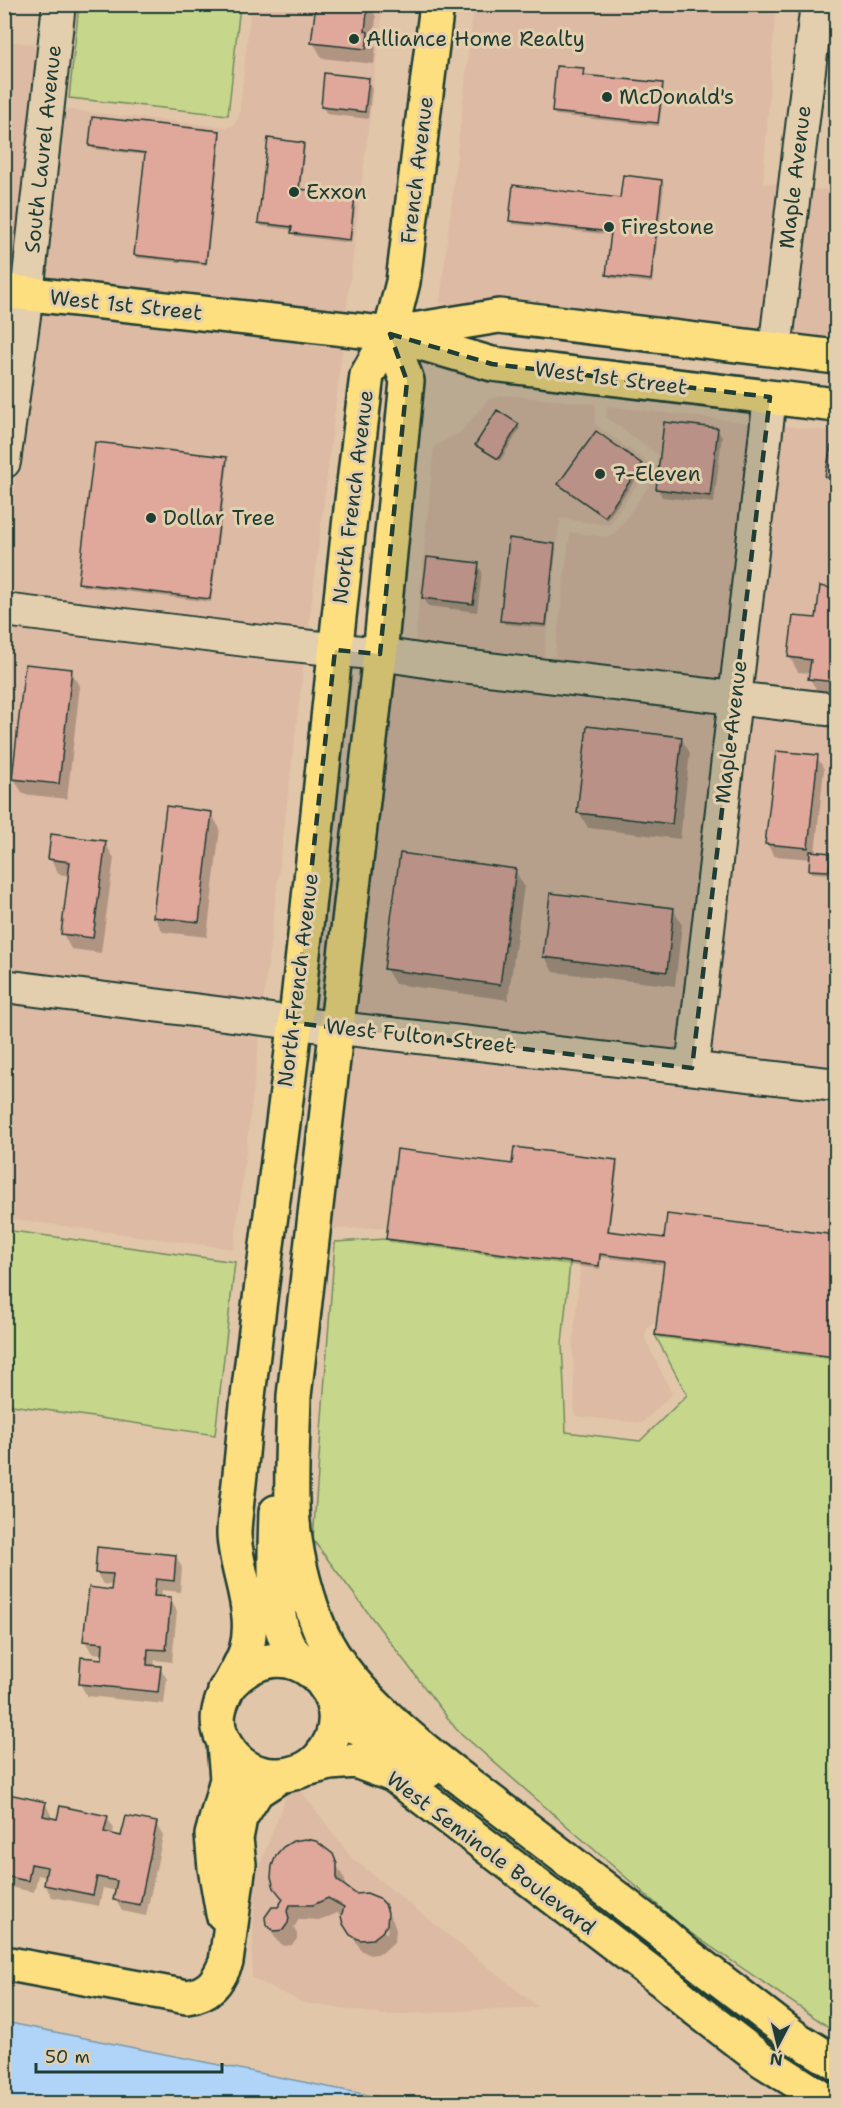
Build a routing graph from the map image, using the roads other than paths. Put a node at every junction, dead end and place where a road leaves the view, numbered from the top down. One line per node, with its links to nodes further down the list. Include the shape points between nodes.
1 (59, 4): 5 (street, South Laurel Avenue)
2 (437, 4): 6 (main road, French Avenue, via 403,282)
3 (815, 5): 4 (street); 7 (street, Maple Avenue)
4 (837, 7)
5 (16, 293): 6 (main road, West 1st Street); 11 (street, South Laurel Avenue)
6 (390, 334): 7 (main road, West 1st Street, via 499,316); 9 (main road, West 1st Street, via 492,364); 13 (main road, North French Avenue, via 367,375); 14 (main road, North French Avenue, via 407,381)
7 (775, 350): 8 (main road, West 1st Street)
8 (837, 357)
9 (770, 397): 10 (main road, West 1st Street); 15 (street, Maple Avenue)
10 (837, 405)
11 (4, 462)
12 (4, 610): 13 (street)
13 (335, 650): 14 (street); 18 (main road, North French Avenue)
14 (380, 654): 15 (street); 19 (main road, North French Avenue)
15 (735, 699): 16 (street); 20 (street, Maple Avenue)
16 (837, 710)
17 (4, 986): 18 (street, West Fulton Street)
18 (295, 1023): 19 (street, West Fulton Street); 23 (main road, North French Avenue, via 234,1533 249,1633 246,1651)
19 (336, 1027): 20 (street, West Fulton Street); 22 (main road, North French Avenue, via 294,1396 292,1508 300,1568)
20 (692, 1068): 21 (street, West Fulton Street)
21 (837, 1085)
22 (326, 1670): 23 (main road, via 273,1660 254,1664 237,1675); 24 (main road, North French Avenue, via 321,1680); 28 (main road, West Seminole Boulevard)
23 (225, 1690): 25 (main road, North French Avenue, via 219,1707 219,1726)
24 (334, 1704): 26 (main road, North French Avenue, via 335,1723 330,1741 320,1757); 28 (main road, West Seminole Boulevard, via 364,1734 434,1775 608,1910)
25 (225, 1744): 26 (main road, via 234,1758 248,1768 263,1774); 27 (main road, North French Avenue, via 227,1779 212,1835)
26 (293, 1772): 27 (main road, North French Avenue, via 257,1791 240,1818 236,1839 239,1864); 30 (main road, West Seminole Boulevard, via 355,1761 393,1776)
27 (228, 1942): 29 (main road, North French Avenue, via 221,1976 212,1988 187,1997)
28 (672, 1942): 30 (main road, via 689,1959 689,1971 682,1981); 32 (main road, West Seminole Boulevard, via 797,2038)
29 (4, 1964)
30 (664, 1982): 31 (main road, West Seminole Boulevard)
31 (708, 2018): 33 (main road, via 711,2002 720,2000); 34 (main road, West Seminole Boulevard, via 762,2060)
32 (837, 2063)
33 (837, 2078)
34 (831, 2103)

